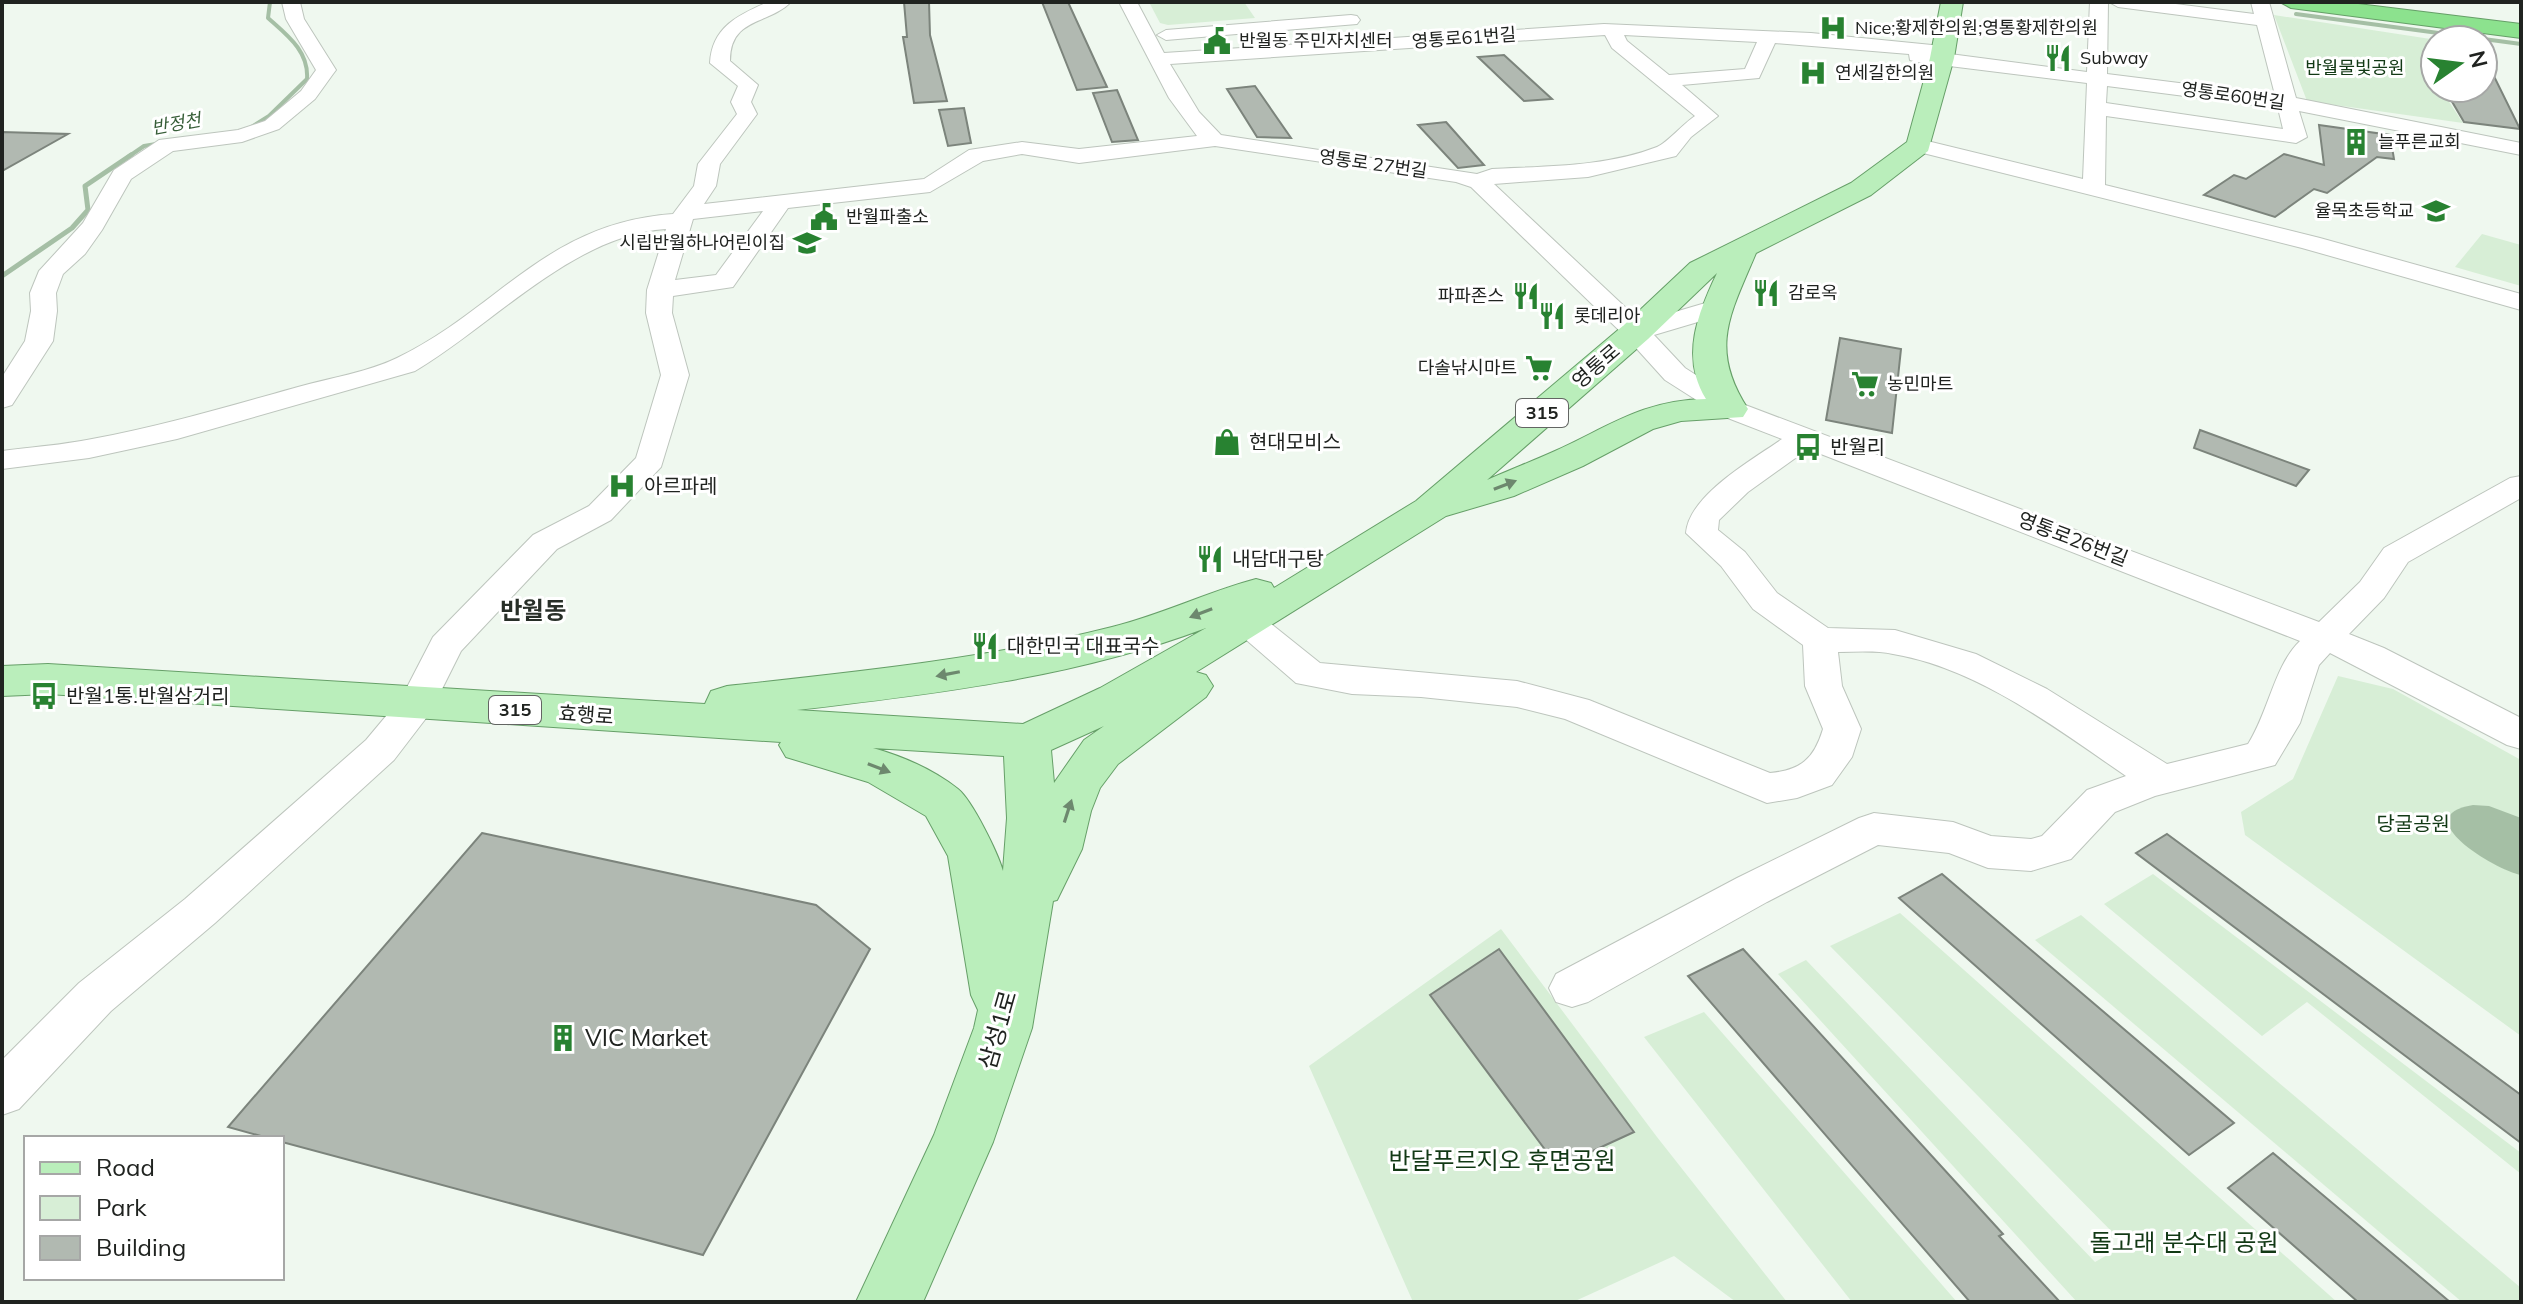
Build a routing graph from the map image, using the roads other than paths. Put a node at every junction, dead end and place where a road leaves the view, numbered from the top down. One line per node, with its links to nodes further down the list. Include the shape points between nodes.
1 (291, 2): 34 (street, via 295,19 326,70 308,95 272,125 242,136 167,145 122,175 85,237 52,271 43,293 39,341)
2 (782, 2): 28 (street, via 723,35 720,63 748,85 741,102 747,114 709,164 705,186)
3 (1128, 2): 13 (street)
4 (1335, 2): 9 (street)
5 (2099, 2): 18 (street)
6 (2118, 2): 8 (street)
7 (2291, 2): 11 (highway)
8 (2261, 11): 20 (street)
9 (1351, 20): 13 (street); 15 (street)
10 (1612, 29): 14 (street, 영통로61번길); 15 (street, 영통로61번길); 19 (street, via 1619,44)
11 (2521, 31)
12 (1946, 34): 14 (street); 16 (street); 16 (street, via 1929,45); 18 (street, 영통로60번길); 23 (main road)
13 (1147, 37): 17 (street)
14 (1768, 38): 16 (street); 19 (street, via 1752,74)
15 (1374, 45): 17 (street, 영통로61번길)
16 (1892, 47)
17 (1160, 59): 22 (street, via 1190,115)
18 (2097, 78): 20 (street, 영통로60번길); 21 (street)
19 (1663, 81): 25 (street, 영통로 27번길, via 1708,116 1668,151 1588,170)
20 (2288, 103): 21 (street, via 2296,137); 24 (street, 영통로60번길)
21 (2096, 108): 26 (street)
22 (1215, 140): 25 (street, 영통로 27번길); 27 (street, 영통로 27번길, via 1079,156 1022,148 977,155 930,185)
23 (1919, 145): 26 (street); 29 (main road, 영통로 / 315, via 1861,189)
24 (2521, 149)
25 (1477, 178): 33 (street)
26 (2094, 188): 31 (street)
27 (781, 202): 28 (street, 영통로 27번길); 30 (street, via 724,282)
28 (684, 217): 30 (street); 37 (street, 영통로 27번길, via 629,224 593,238 516,287 433,351 405,365 177,430)
29 (1744, 247): 32 (main road); 33 (main road, 영통로 / 315, via 1701,269)
30 (660, 290): 45 (street, via 659,313 675,375 650,461 600,513 545,542 495,593 446,645)
31 (2521, 302)
32 (1719, 307): 33 (street); 35 (main road, via 1708,351 1712,379)
33 (1636, 332): 35 (street, 영통로26번길, via 1675,374); 39 (main road, 영통로 / 315)
34 (2, 399)
35 (1730, 409): 36 (street, 영통로26번길); 39 (main road, one-way to 35, via 1500,488 1640,421 1680,410)
36 (1805, 437): 42 (street, 영통로26번길); 43 (street, via 1737,485 1703,518 1702,533 1733,559 1765,601)
37 (2, 460)
38 (2521, 485): 42 (street, via 2396,555)
39 (1430, 509): 40 (main road, 영통로 / 315)
40 (1378, 544): 41 (main road, 영통로 / 315); 46 (main road, 315, one-way to 46, via 1166,627 1047,656 906,682)
41 (1248, 623): 43 (street, via 1309,674 1517,694 1576,709 1767,788 1814,778 1835,758 1842,729 1826,700 1818,669); 49 (main road, 영통로 / 315, via 1073,722); 51 (main road, one-way to 41, via 1057,849 1079,781 1101,752 1208,673)
42 (2327, 639): 48 (street, 영통로26번길); 50 (street, via 2302,660 2281,723 2261,755)
43 (1821, 640): 50 (street, via 1893,642 1936,652 2069,719)
44 (2, 681): 45 (main road, 효행로 / 315, via 48,679)
45 (417, 704): 46 (main road, 효행로 / 315); 54 (street, via 380,750 329,798 95,997)
46 (607, 716): 47 (main road, 효행로 / 315)
47 (724, 723): 49 (main road, 효행로 / 315); 53 (main road, one-way to 53, via 885,769 943,803 973,855)
48 (2521, 735)
49 (1027, 741): 51 (main road, 삼성1로, via 1032,818)
50 (2162, 780): 52 (street, via 2101,801 2056,848 2031,855 1988,852 1953,838 1874,829)
51 (1026, 908): 53 (main road, 삼성1로)
52 (1572, 988)
53 (1003, 1028): 55 (main road, 삼성1로, via 962,1142)
54 (2, 1093)
55 (889, 1302)

